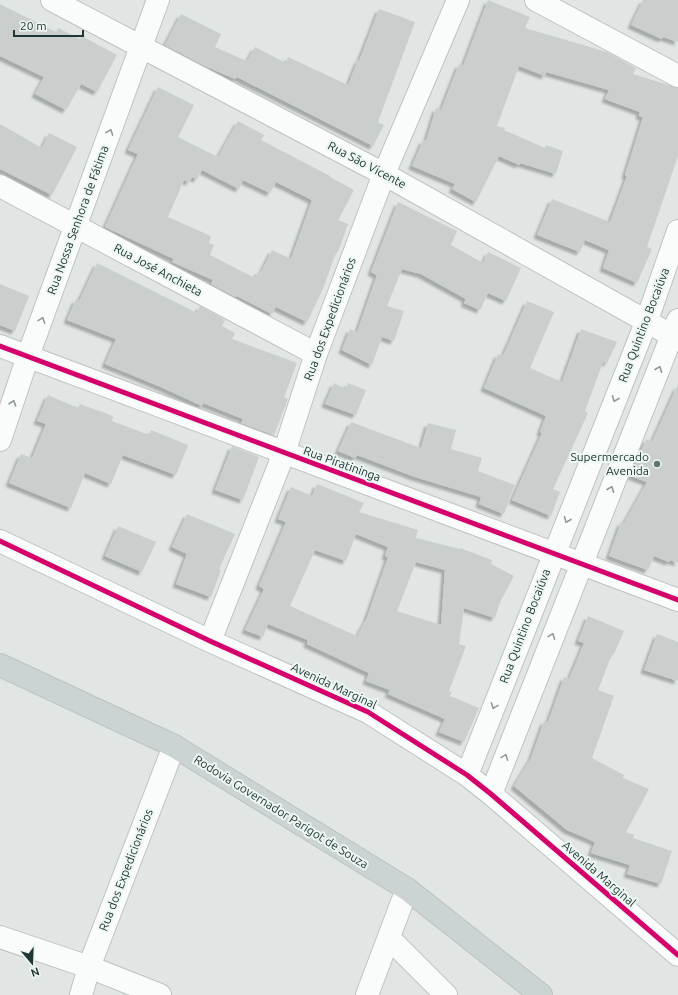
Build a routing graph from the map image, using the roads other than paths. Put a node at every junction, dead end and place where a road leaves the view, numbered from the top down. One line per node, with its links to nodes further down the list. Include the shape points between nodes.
1 (52, 0): 5 (street, Rua São Vicente)
2 (158, 0): 5 (street, Rua Nossa Senhora de Fátima)
3 (458, 0): 7 (street, Rua dos Expedicionários)
4 (536, 0): 6 (street)
5 (141, 46): 7 (street, Rua São Vicente); 9 (street, Rua Nossa Senhora de Fátima, one-way to 5)
6 (678, 76)
7 (384, 174): 11 (street, Rua São Vicente); 14 (street, Rua dos Expedicionários)
8 (0, 186): 9 (street, Rua José Anchieta)
9 (76, 226): 14 (street, Rua José Anchieta); 15 (street, Rua Nossa Senhora de Fátima, one-way to 9)
10 (678, 231): 11 (street, Rua Quintino Bocaiúva)
11 (647, 320): 12 (street, Rua São Vicente); 19 (street, Rua Quintino Bocaiúva, one-way to 19)
12 (676, 332): 20 (street, one-way to 12)
13 (0, 346): 15 (street, Rua Piratininga)
14 (316, 354): 17 (street, Rua dos Expedicionários)
15 (28, 356): 16 (street, Rua Nossa Senhora de Fátima, one-way to 15); 17 (street, Rua Piratininga)
16 (0, 440)
17 (284, 453): 19 (street, Rua Piratininga); 22 (street, Rua dos Expedicionários)
18 (0, 542): 22 (street, Avenida Marginal)
19 (554, 552): 20 (street, Rua Piratininga); 25 (street, Rua Quintino Bocaiúva, one-way to 25)
20 (581, 564): 21 (street, Rua Piratininga); 26 (street, one-way to 20)
21 (678, 600)
22 (210, 641): 25 (street, Avenida Marginal, via 368,712)
23 (0, 665): 24 (main road, Rodovia Governador Parigot de Souza)
24 (174, 746): 27 (main road, Rodovia Governador Parigot de Souza); 31 (street, Rua dos Expedicionários)
25 (467, 775): 26 (street, Avenida Marginal)
26 (491, 794): 30 (street, Avenida Marginal)
27 (407, 889): 29 (street); 36 (main road, Rodovia Governador Parigot de Souza)
28 (0, 937): 31 (street)
29 (389, 938): 34 (street); 35 (street)
30 (678, 955)
31 (89, 967): 32 (street, Rua dos Expedicionários); 33 (street)
32 (81, 995)
33 (160, 995)
34 (367, 995)
35 (446, 995)
36 (541, 995)

